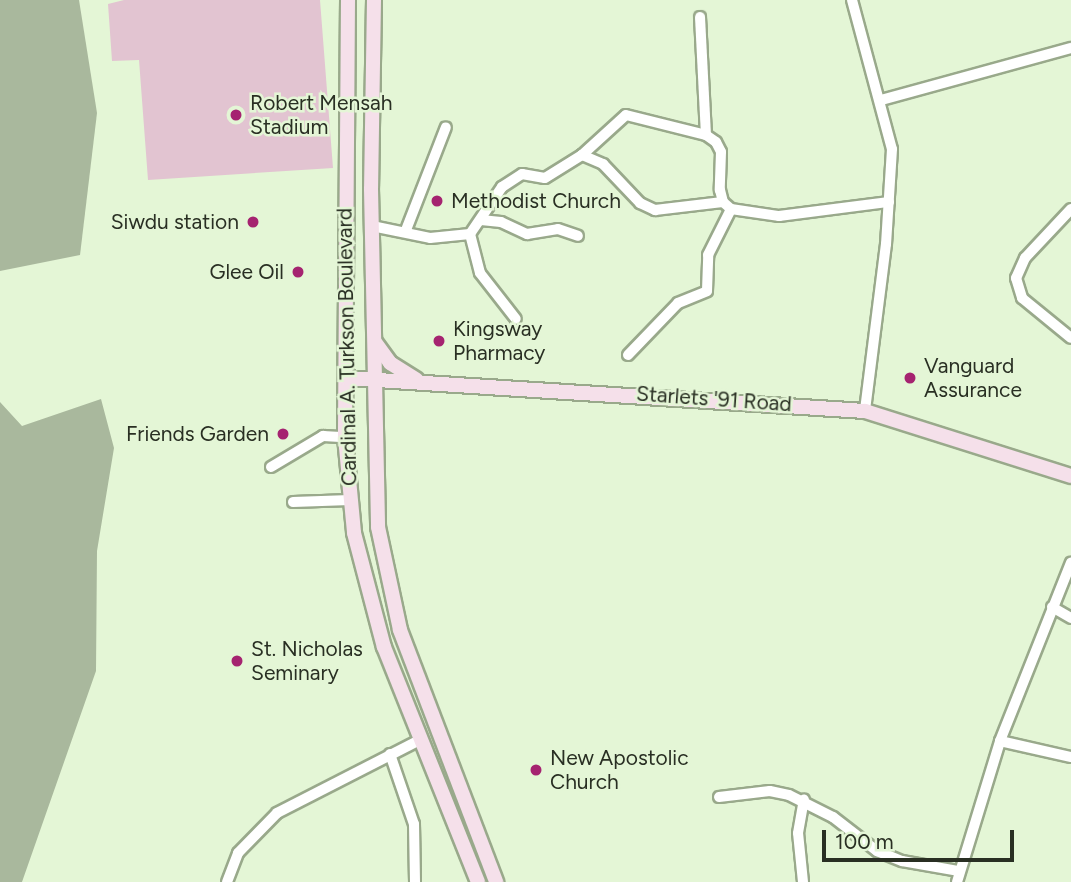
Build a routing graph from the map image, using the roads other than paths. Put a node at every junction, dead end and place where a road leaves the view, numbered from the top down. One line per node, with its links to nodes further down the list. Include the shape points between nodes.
1 (348, 0): 11 (street, Cardinal A. Turkson Boulevard)
2 (374, 0): 10 (street, Cardinal A. Turkson Boulevard)
3 (852, 0): 6 (street)
4 (700, 17): 8 (street)
5 (1071, 48): 6 (street)
6 (881, 100): 12 (street, via 892,149)
7 (446, 127): 17 (street)
8 (706, 135): 9 (street, via 626,115); 13 (street, via 721,152)
9 (582, 155): 13 (street, via 603,164 640,203 655,210); 15 (street, via 545,178 526,173 513,178 487,206)
10 (371, 189): 11 (street); 16 (street, Cardinal A. Turkson Boulevard)
11 (345, 190): 25 (street, Cardinal A. Turkson Boulevard)
12 (889, 202): 13 (street, via 779,216); 27 (street)
13 (727, 206): 23 (street, via 708,255 707,291 678,303)
14 (1071, 209): 21 (street, via 1025,257 1016,278 1022,298)
15 (481, 220): 18 (street); 19 (street, via 501,222 527,234 558,229)
16 (372, 226): 17 (street); 22 (street, Cardinal A. Turkson Boulevard)
17 (406, 230): 18 (street, via 430,238)
18 (470, 234): 20 (street, via 480,273)
19 (578, 236)
20 (516, 319)
21 (1071, 338)
22 (374, 341): 24 (street, Cardinal A. Turkson Boulevard); 26 (street, via 390,363)
23 (628, 355)
24 (374, 377): 25 (street, Starlets '91 Road); 26 (street, Starlets '91 Road); 46 (street, Cardinal A. Turkson Boulevard, via 378,527 400,630)
25 (346, 378): 28 (street, Cardinal A. Turkson Boulevard)
26 (417, 380): 27 (street, Starlets '91 Road)
27 (865, 411): 30 (street, Starlets '91 Road)
28 (345, 437): 29 (street, via 323,436); 31 (street, Cardinal A. Turkson Boulevard)
29 (271, 467)
30 (1071, 476)
31 (350, 500): 32 (street); 36 (street, Cardinal A. Turkson Boulevard, via 360,567)
32 (293, 502)
33 (1071, 563): 34 (street)
34 (1052, 607): 35 (street); 37 (street)
35 (1071, 618)
36 (418, 741): 38 (street); 45 (street, Cardinal A. Turkson Boulevard)
37 (1000, 741): 39 (street); 42 (street)
38 (390, 754): 43 (street, via 277,813 239,853); 44 (street, via 414,824)
39 (1071, 757)
40 (719, 797): 41 (street, via 770,791)
41 (804, 800): 42 (street, via 877,851); 47 (street, via 798,833)
42 (958, 876)
43 (227, 882)
44 (415, 882)
45 (478, 882)
46 (496, 882)
47 (803, 882)

